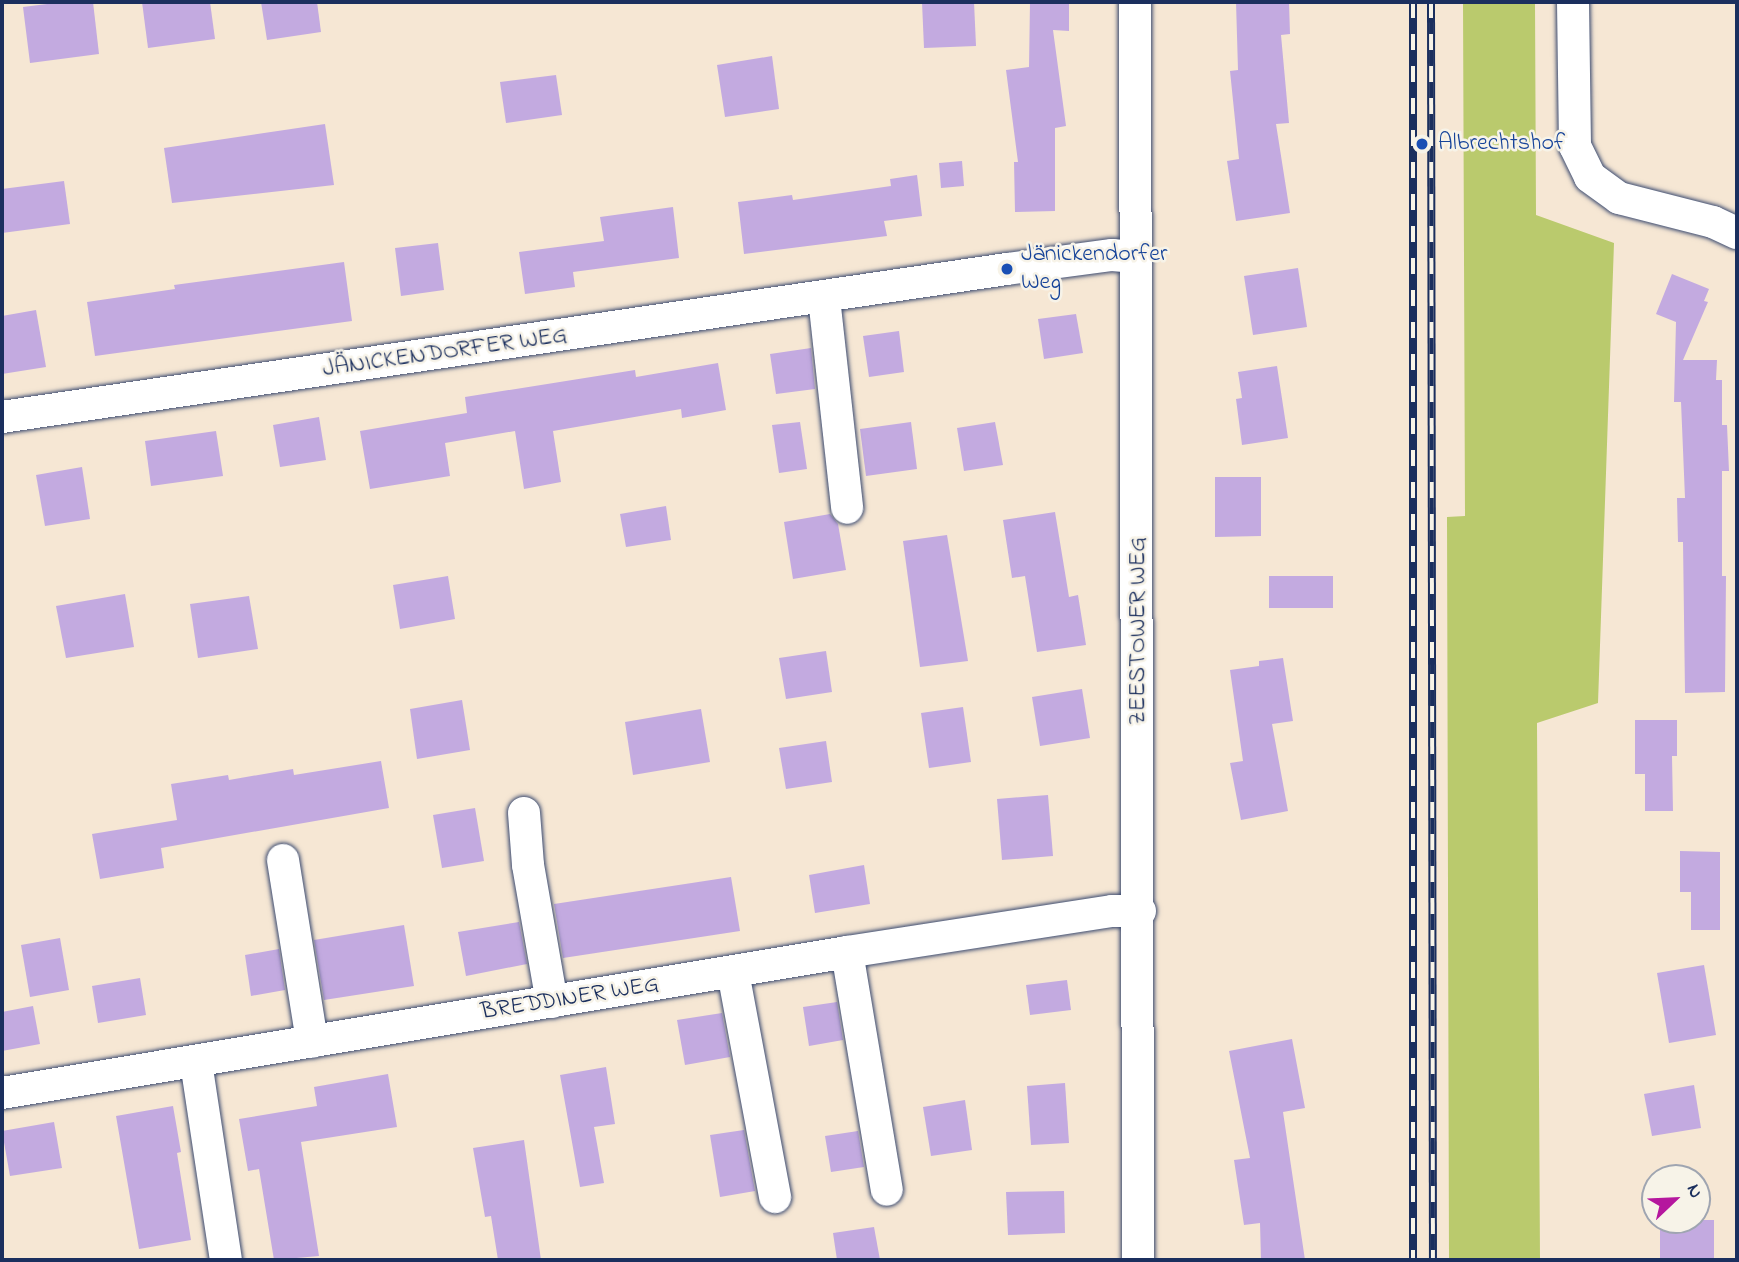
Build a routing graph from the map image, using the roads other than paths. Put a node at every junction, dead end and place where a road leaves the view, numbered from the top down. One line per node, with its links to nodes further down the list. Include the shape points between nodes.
1 (1135, 2): 4 (street, ZEESTOWER WEG)
2 (1573, 2): 3 (street, via 1575,146 1590,177 1619,198 1713,222)
3 (1737, 233)
4 (1137, 257): 5 (street, JÄNICKENDORFER WEG, via 1112,255); 10 (street, ZEESTOWER WEG)
5 (824, 298): 6 (street, JÄNICKENDORFER WEG); 7 (street)
6 (2, 417)
7 (847, 508)
8 (524, 813): 13 (street, via 528,865)
9 (283, 860): 14 (street)
10 (1140, 911): 11 (street, BREDDINER WEG, via 1111,911); 20 (street, ZEESTOWER WEG)
11 (847, 952): 12 (street, BREDDINER WEG); 17 (street)
12 (733, 972): 13 (street, BREDDINER WEG); 18 (street)
13 (552, 1002): 14 (street, BREDDINER WEG)
14 (312, 1042): 15 (street, BREDDINER WEG)
15 (196, 1062): 16 (street, BREDDINER WEG); 19 (street)
16 (2, 1093)
17 (887, 1190)
18 (775, 1197)
19 (226, 1260)
20 (1138, 1260)

